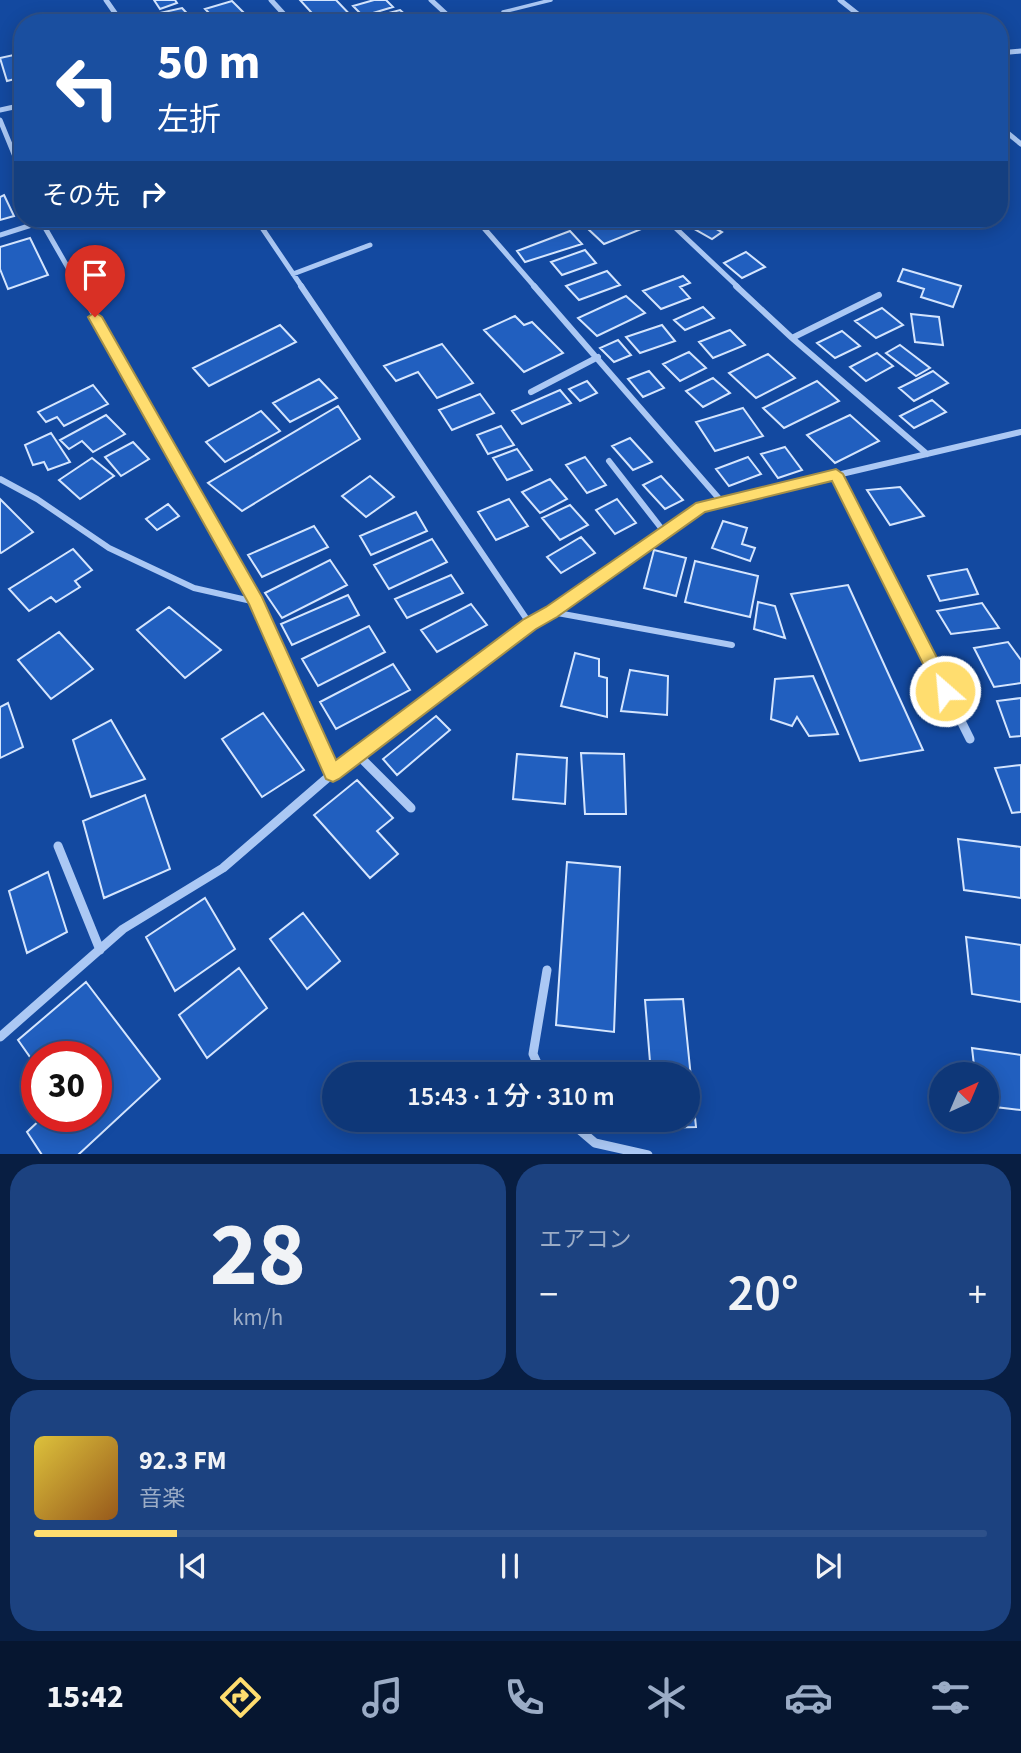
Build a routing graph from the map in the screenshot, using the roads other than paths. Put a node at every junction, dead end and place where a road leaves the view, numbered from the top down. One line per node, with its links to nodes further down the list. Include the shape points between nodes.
1 (271, 0): 6 (street)
2 (431, 0): 7 (street)
3 (551, 0): 5 (lane)
4 (840, 0): 8 (street)
5 (503, 12)
6 (284, 14)
7 (446, 14)
8 (858, 14)
9 (0, 120): 10 (street)
10 (14, 154)
11 (19, 228): 16 (street)
12 (46, 228): 30 (street)
13 (262, 228): 18 (street)
14 (484, 228): 21 (street)
15 (676, 228): 20 (street)
16 (0, 235)
17 (370, 245): 18 (street)
18 (293, 274): 32 (street)
19 (879, 295): 20 (street)
20 (792, 338): 24 (street)
21 (598, 357): 22 (street); 28 (street)
22 (531, 391)
23 (1021, 432): 24 (street)
24 (927, 454): 26 (street)
25 (609, 461): 29 (street)
26 (836, 474): 28 (street); 34 (street)
27 (0, 479): 30 (street, via 109,548 194,588)
28 (722, 502): 29 (street, via 701,508)
29 (665, 533): 31 (street)
30 (256, 602): 36 (street)
31 (552, 612): 32 (street); 33 (street)
32 (530, 624): 35 (street)
33 (732, 645)
34 (970, 739)
35 (358, 755): 36 (street); 37 (street)
36 (333, 774): 39 (street, via 223,868 122,929)
37 (411, 808)
38 (58, 846): 39 (street)
39 (100, 950): 41 (street)
40 (547, 970): 42 (street, via 533,1054)
41 (0, 1037)
42 (536, 1062)
43 (582, 1132): 44 (street, via 594,1143)
44 (648, 1154)

